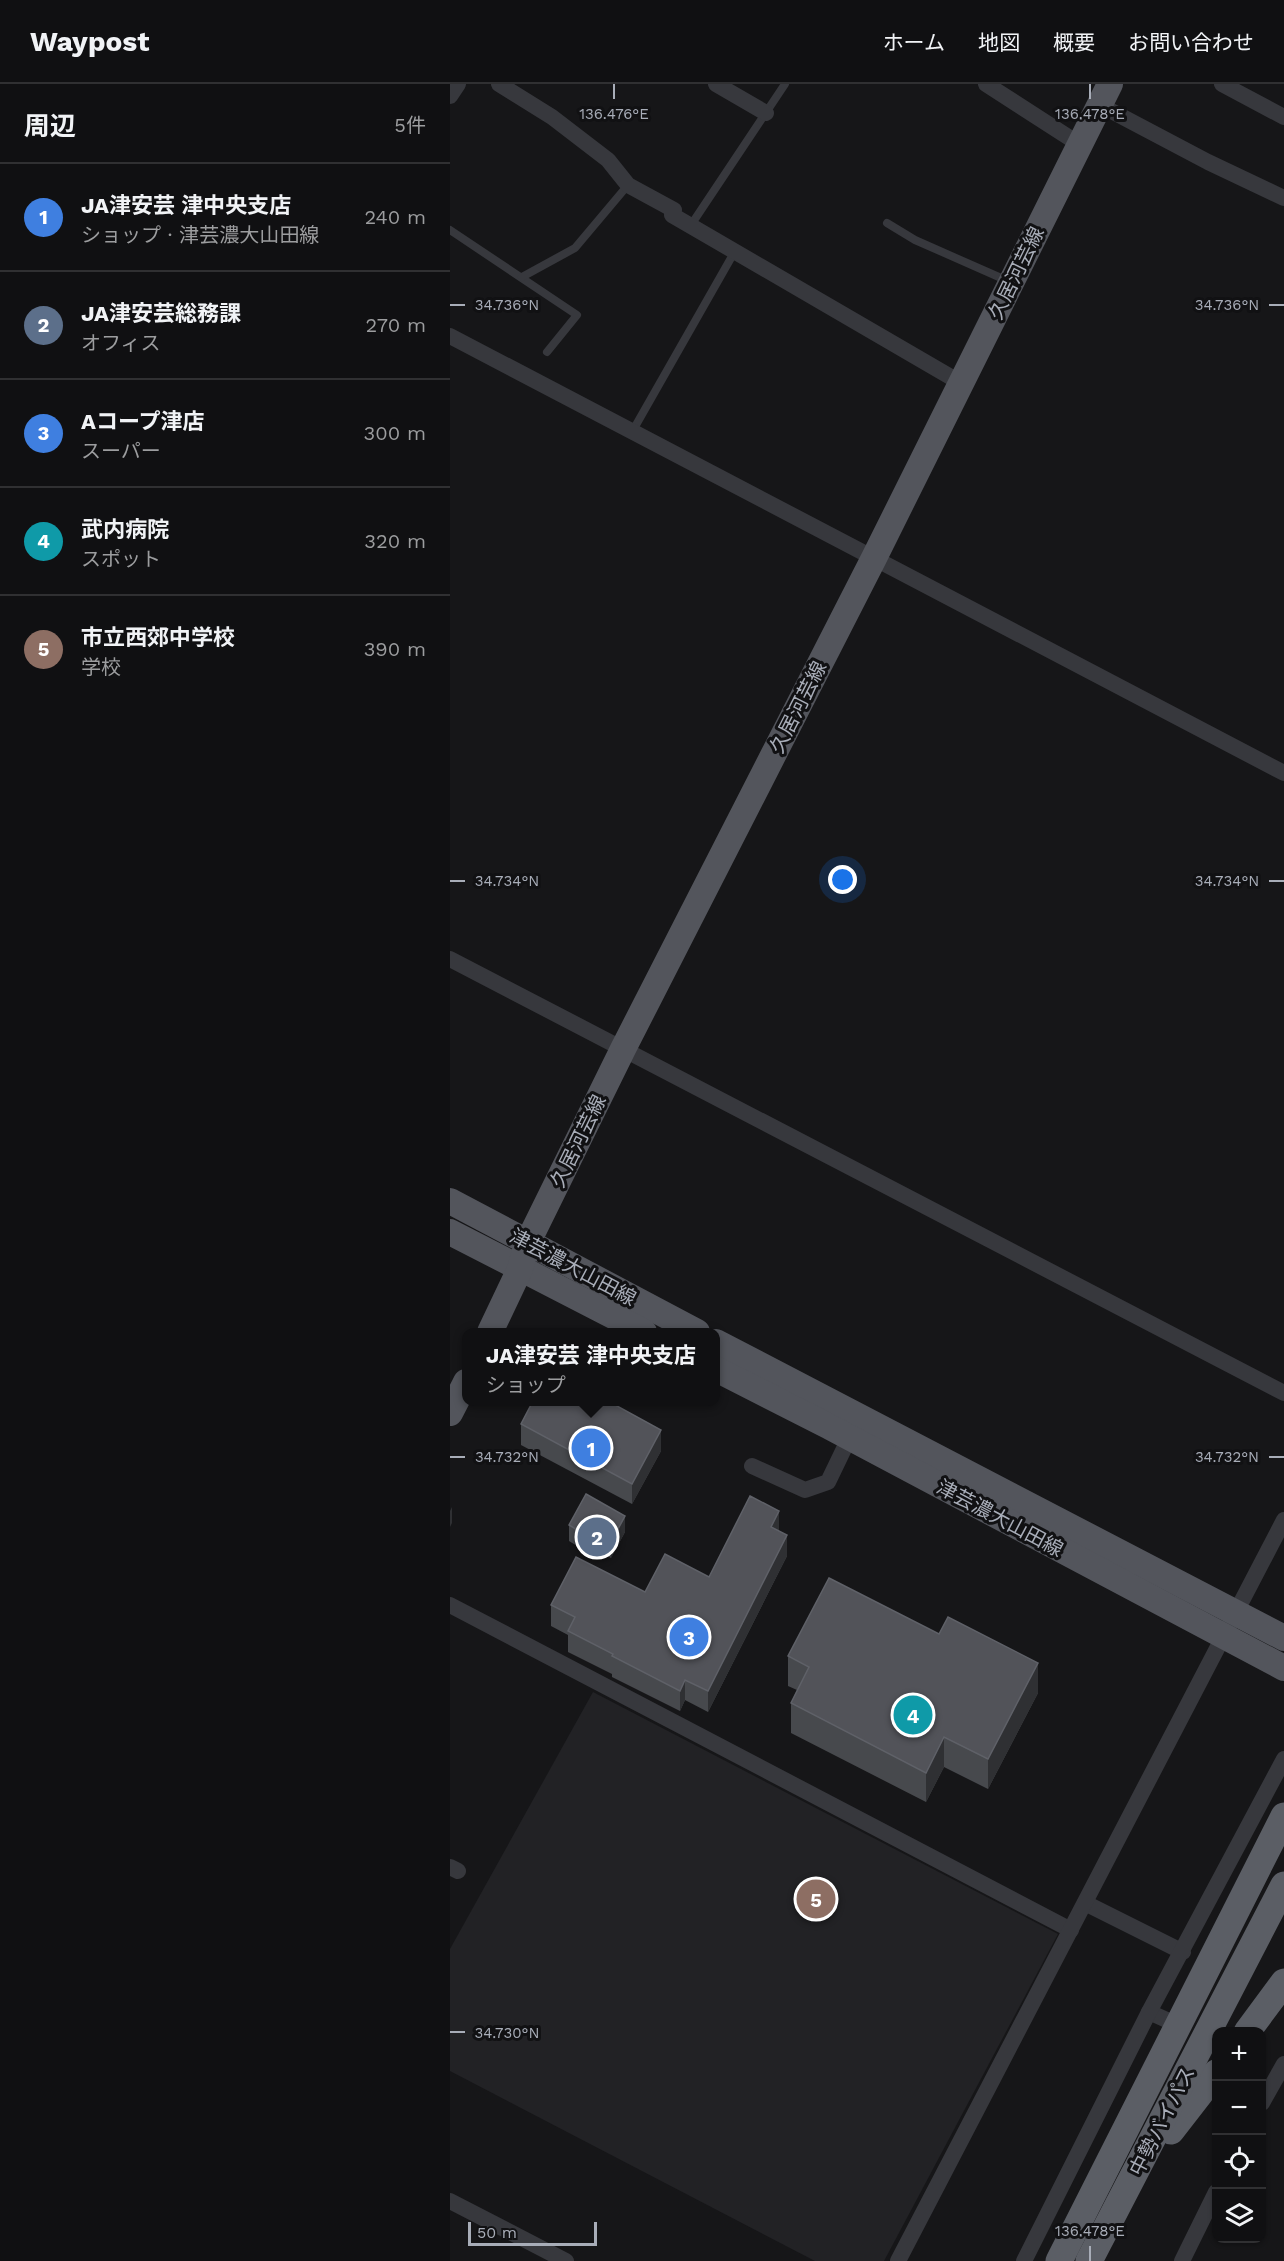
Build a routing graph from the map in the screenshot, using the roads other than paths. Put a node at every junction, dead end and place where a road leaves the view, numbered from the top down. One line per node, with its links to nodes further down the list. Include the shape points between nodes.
1 (458, 84): 8 (street)
2 (500, 84): 12 (street, via 608,160)
3 (716, 84): 9 (street)
4 (785, 84): 9 (lane)
5 (986, 84): 11 (street)
6 (1222, 84): 10 (street)
7 (1105, 94): 11 (main road, 久居河芸線); 13 (street, via 1208,162)
8 (450, 96)
9 (766, 113): 15 (lane)
10 (1284, 117)
11 (1079, 144): 19 (main road, 久居河芸線)
12 (628, 185): 15 (street, via 674,210 672,215); 18 (lane, via 575,248)
13 (1284, 198)
14 (887, 224): 19 (lane)
15 (691, 225): 17 (street)
16 (450, 230): 18 (lane)
17 (735, 250): 22 (street); 23 (lane)
18 (522, 277): 21 (lane, via 577,315)
19 (1011, 283): 22 (main road, 久居河芸線)
20 (450, 336): 23 (street)
21 (547, 352)
22 (961, 383): 24 (main road, 久居河芸線)
23 (632, 432): 24 (street)
24 (874, 558): 25 (street); 27 (main road, 久居河芸線)
25 (1284, 773)
26 (450, 959): 27 (street)
27 (623, 1049): 30 (main road, 久居河芸線); 38 (street)
28 (450, 1201): 30 (main road, 津芸濃大山田線)
29 (450, 1232): 31 (main road, 津芸濃大山田線)
30 (527, 1244): 31 (main road, 久居河芸線); 34 (main road, 津芸濃大山田線)
31 (520, 1269): 32 (main road, 久居河芸線); 33 (main road, 津芸濃大山田線)
32 (492, 1328)
33 (636, 1328)
34 (690, 1328)
35 (720, 1344): 40 (main road, 津芸濃大山田線)
36 (720, 1371): 40 (main road, 津芸濃大山田線)
37 (462, 1390): 39 (main road)
38 (1284, 1393)
39 (450, 1413)
40 (854, 1427): 41 (street, via 828,1482 805,1490); 44 (main road, 津芸濃大山田線); 45 (main road, 津芸濃大山田線)
41 (752, 1466)
42 (1284, 1520): 44 (street)
43 (450, 1605): 53 (street)
44 (1236, 1613): 45 (street); 46 (main road, 津芸濃大山田線)
45 (1223, 1637): 47 (main road, 津芸濃大山田線); 52 (street)
46 (1284, 1638)
47 (1284, 1668)
48 (1284, 1760): 54 (street)
49 (1284, 1816): 50 (highway)
50 (1277, 1838): 57 (highway)
51 (1284, 1885): 62 (highway, 中勢バイパス)
52 (1085, 1903): 53 (street); 54 (street)
53 (1071, 1930): 66 (street)
54 (1183, 1952): 56 (street)
55 (1284, 1982): 58 (highway)
56 (1149, 2012): 57 (street); 67 (street)
57 (1180, 2026): 68 (highway)
58 (1250, 2027)
59 (1284, 2064): 61 (street)
60 (1212, 2078): 62 (highway)
61 (1266, 2096)
62 (1135, 2175): 69 (highway, 中勢バイパス)
63 (1212, 2200): 70 (street)
64 (450, 2201): 65 (street)
65 (566, 2261)
66 (898, 2261)
67 (1024, 2261)
68 (1059, 2261)
69 (1089, 2261)
70 (1182, 2261)

